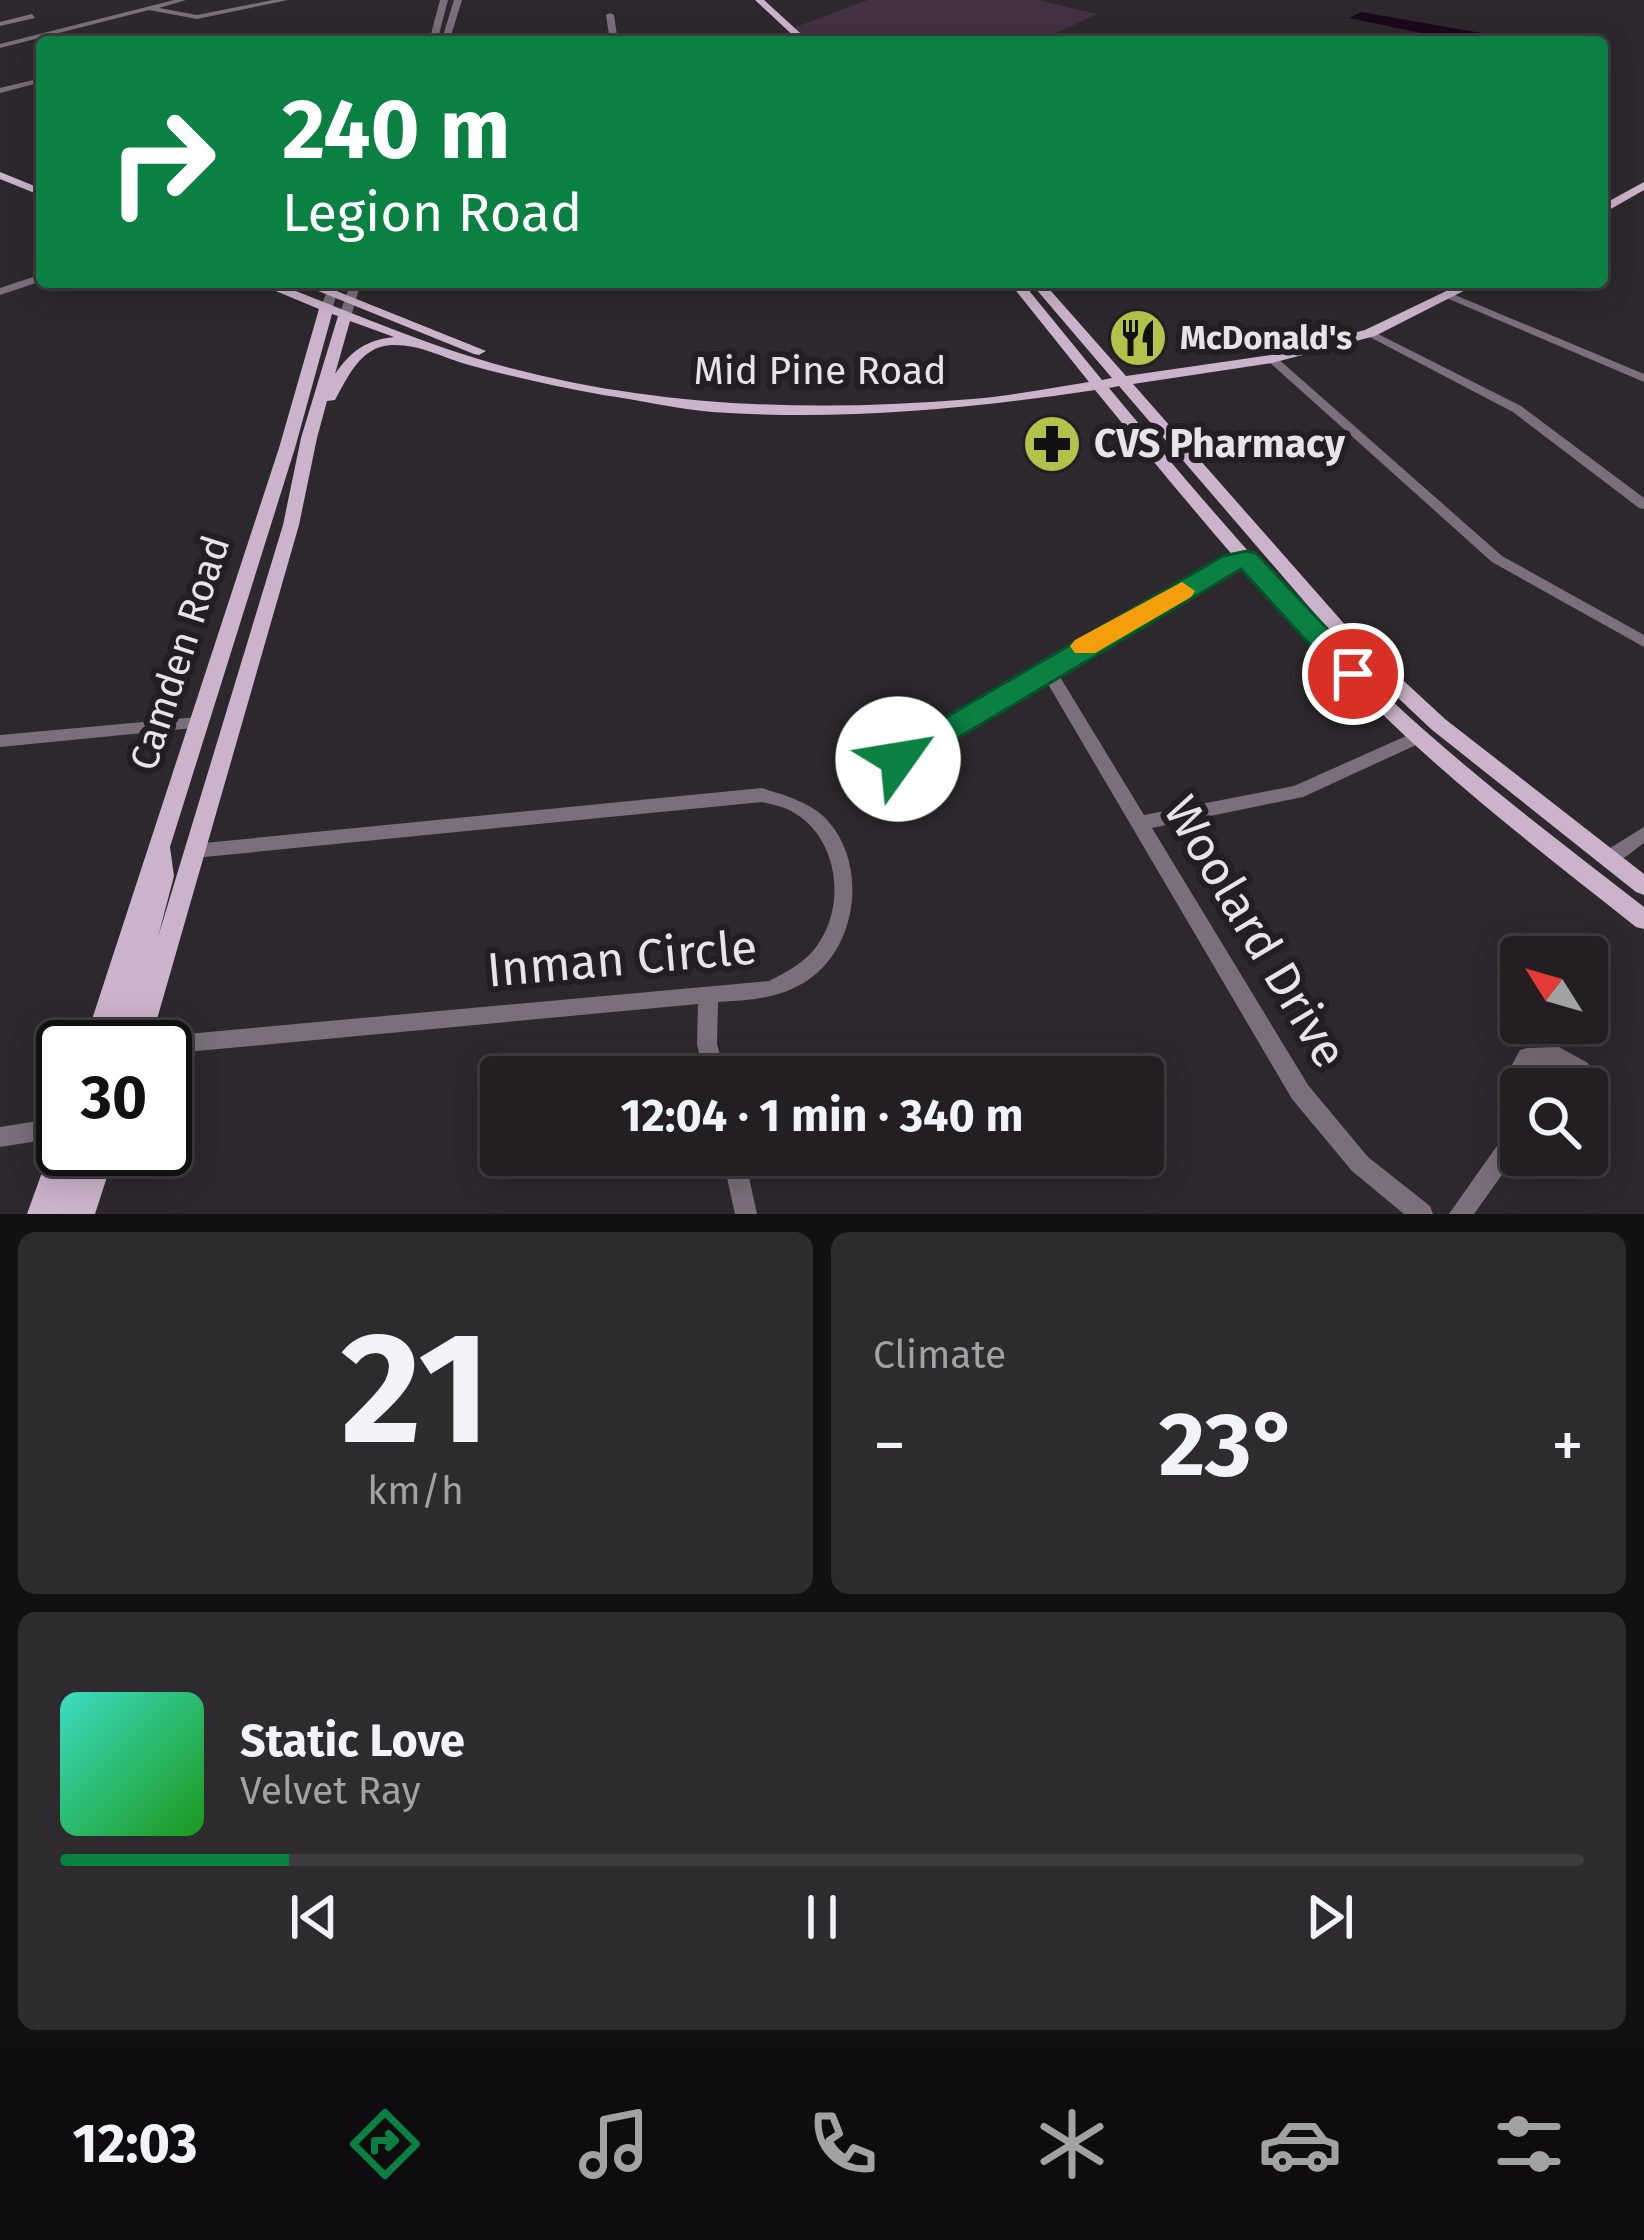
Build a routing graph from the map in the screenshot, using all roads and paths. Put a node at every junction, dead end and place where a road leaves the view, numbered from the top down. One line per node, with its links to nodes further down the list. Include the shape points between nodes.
1 (182, 0): 6 (street)
2 (284, 0): 6 (street, via 183,18)
3 (444, 0): 11 (street)
4 (458, 0): 12 (street)
5 (751, 2): 14 (main road)
6 (149, 8): 10 (street)
7 (610, 15): 13 (street)
8 (32, 16): 9 (street)
9 (1, 23)
10 (39, 36)
11 (435, 36)
12 (447, 36)
13 (613, 36)
14 (789, 36)
15 (36, 37): 16 (street)
16 (0, 46)
17 (36, 82): 18 (street)
18 (0, 92)
19 (0, 175): 21 (main road)
20 (1644, 184): 22 (main road)
21 (36, 190)
22 (1608, 206)
23 (36, 279): 28 (street)
24 (288, 288): 30 (main road)
25 (1020, 288): 37 (main road)
26 (1040, 288): 36 (main road)
27 (1463, 288): 29 (main road, Mid Pine Road)
28 (0, 292)
29 (1448, 295): 31 (main road, Mid Pine Road); 35 (street)
30 (338, 299): 32 (main road, Mid Pine Road); 34 (main road, Mid Pine Road); 38 (main road, Camden Road); 43 (main road, Camden Road)
31 (1370, 333): 33 (main road, Mid Pine Road); 39 (street, via 1517,409)
32 (444, 352): 34 (main road, Mid Pine Road); 38 (main road, via 392,340 354,353)
33 (1272, 359): 36 (main road, Mid Pine Road); 41 (street, via 1497,560)
34 (521, 372): 37 (main road, Mid Pine Road, via 632,398 792,411 961,405)
35 (1644, 378)
36 (1120, 380): 37 (main road, Mid Pine Road); 52 (main road, via 1347,639 1438,724)
37 (1097, 383): 40 (main road)
38 (309, 438): 51 (main road, Camden Road)
39 (1644, 505)
40 (1247, 559): 42 (street); 44 (main road)
41 (1644, 642)
42 (1046, 668): 46 (street); 48 (street, Woolard Drive)
43 (198, 723): 45 (street); 50 (main road, Camden Road)
44 (1421, 736): 47 (main road); 48 (street, via 1297,792)
45 (0, 741)
46 (898, 759)
47 (1459, 768): 52 (main road, via 1483,777 1588,857); 54 (main road)
48 (1140, 823): 76 (street, Woolard Drive, via 1300,1092 1360,1164)
49 (1644, 834): 52 (street)
50 (159, 842): 58 (main road, Camden Road); 59 (main road, via 163,876)
51 (194, 851): 57 (street, Inman Circle, via 776,796 808,811 833,839 844,889 835,937 818,965 790,984); 60 (main road, Camden Road)
52 (1607, 858): 53 (main road)
53 (1644, 886)
54 (1619, 900): 55 (main road); 56 (main road)
55 (1644, 904)
56 (1644, 920)
57 (708, 995): 61 (street, Inman Circle); 62 (street)
58 (103, 1020)
59 (124, 1020)
60 (147, 1020)
61 (192, 1042)
62 (710, 1056)
63 (1521, 1068): 64 (street, via 1527,1057 1559,1056)
64 (1574, 1068)
65 (36, 1131): 66 (street)
66 (0, 1137)
67 (1500, 1159): 77 (street)
68 (53, 1176): 72 (main road)
69 (75, 1176): 73 (main road)
70 (94, 1176): 74 (main road)
71 (738, 1176): 75 (street)
72 (40, 1214)
73 (63, 1214)
74 (81, 1214)
75 (746, 1214)
76 (1422, 1214)
77 (1460, 1214)

